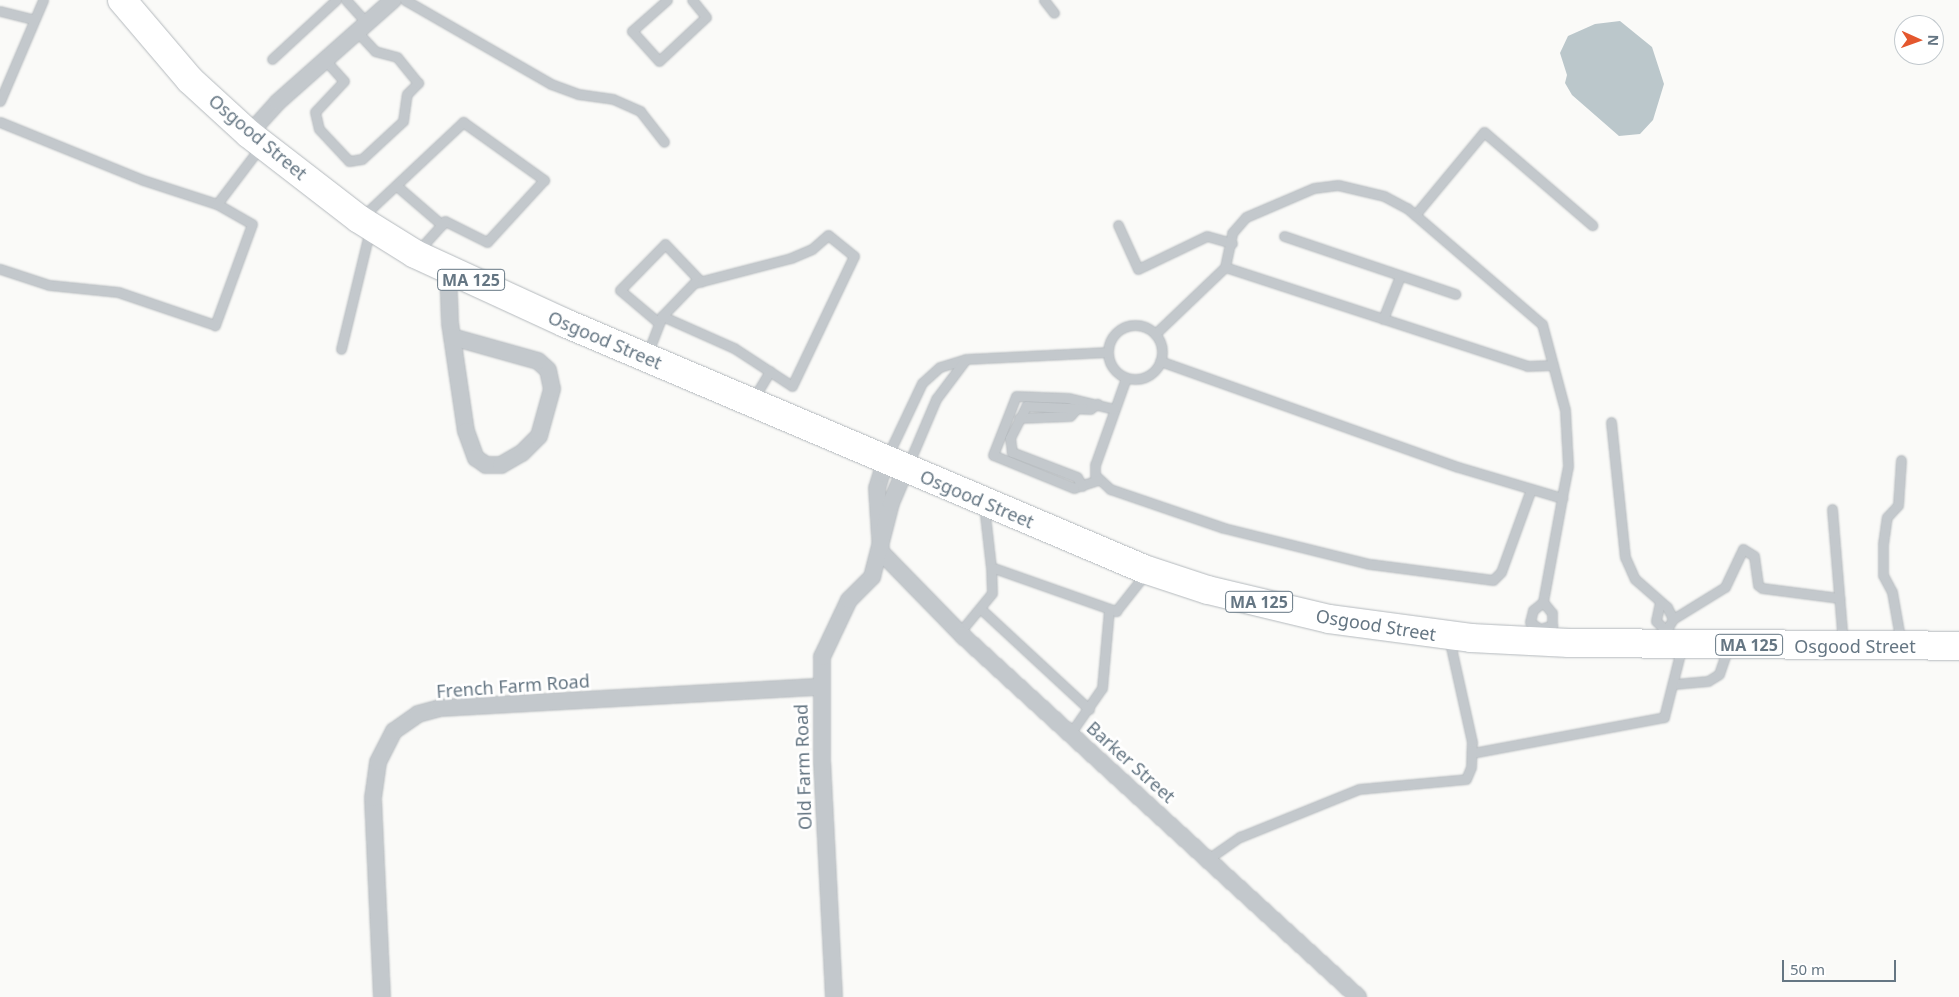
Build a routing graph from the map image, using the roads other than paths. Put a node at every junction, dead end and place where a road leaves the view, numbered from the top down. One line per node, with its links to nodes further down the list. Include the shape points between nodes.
1 (43, 0): 12 (lane)
2 (122, 0): 18 (highway, Osgood Street / MA 125, via 190,80)
3 (336, 0): 14 (lane)
4 (346, 0): 13 (lane)
5 (393, 0): 13 (street)
6 (404, 0): 19 (lane, via 552,84 578,94 613,99 640,111)
7 (667, 0): 8 (lane, via 632,31 658,61 706,17)
8 (692, 0)
9 (1044, 0): 11 (lane)
10 (0, 11): 12 (lane)
11 (1054, 13)
12 (31, 19): 16 (lane)
13 (362, 27): 15 (street); 15 (lane, via 375,51 397,57 418,83 407,94 402,121 362,159 349,161 318,129 315,112 344,81)
14 (272, 59)
15 (325, 60): 18 (street)
16 (0, 101)
17 (0, 123): 21 (lane, via 142,180)
18 (256, 139): 21 (lane); 23 (highway, Osgood Street / MA 125)
19 (664, 142)
20 (398, 186): 23 (lane); 24 (lane); 24 (lane, via 404,173 463,122 544,180 487,242 445,221)
21 (217, 204): 31 (lane, via 252,224 215,325 118,292 49,285)
22 (1415, 215): 26 (lane, via 1484,132); 28 (lane, via 1365,189 1314,188 1246,217 1236,225); 45 (lane, via 1542,324)
23 (365, 223): 29 (highway, Osgood Street / MA 125); 40 (lane)
24 (442, 225): 29 (lane)
25 (1118, 225): 28 (lane, via 1138,269 1207,236)
26 (1592, 225)
27 (1284, 236): 33 (lane)
28 (1232, 243): 30 (lane)
29 (415, 254): 32 (highway, Osgood Street / MA 125)
30 (1225, 267): 36 (lane); 38 (lane)
31 (0, 269)
32 (448, 270): 39 (street); 42 (highway, Osgood Street / MA 125)
33 (1400, 276): 35 (lane); 36 (lane)
34 (701, 282): 37 (lane); 37 (lane, via 665,244 620,290); 46 (lane, via 791,258 812,249 828,235 854,256 792,386)
35 (1455, 294)
36 (1383, 318): 45 (lane, via 1527,366)
37 (660, 320): 42 (lane); 46 (lane, via 734,348)
38 (1155, 334): 41 (lane, via 1140,325 1123,327 1110,340); 44 (lane, via 1162,350)
39 (452, 337): 39 (street, via 466,431 476,458 486,465 501,465 522,453 539,436 552,389 548,370 538,361)
40 (341, 349)
41 (1108, 352): 43 (lane); 47 (lane, via 1112,366)
42 (646, 357): 48 (highway, Osgood Street / MA 125)
43 (966, 359): 53 (lane, via 936,399); 53 (lane, via 940,367 922,383)
44 (1160, 361): 47 (lane, via 1143,378); 56 (lane)
45 (1553, 365): 57 (lane, via 1565,410 1567,448)
46 (770, 371): 48 (lane)
47 (1126, 378): 50 (lane)
48 (751, 402): 53 (highway, Osgood Street / MA 125)
49 (1096, 404): 50 (lane); 55 (lane, via 1090,409 1032,404 1019,418 1010,438 1012,452 1077,478); 55 (lane, via 1016,396 993,454 1074,488)
50 (1114, 409): 54 (lane, via 1095,465)
51 (1610, 422): 65 (lane, via 1625,557 1635,579)
52 (1901, 460): 74 (lane, via 1898,505 1887,517 1883,575 1892,592)
53 (896, 464): 58 (highway, Osgood Street / MA 125); 60 (street); 60 (street, via 877,488)
54 (1098, 480): 55 (lane); 56 (lane, via 1110,488 1215,525 1290,545 1370,564 1493,580 1500,572)
55 (1082, 486)
56 (1531, 489): 57 (lane)
57 (1562, 498): 64 (lane)
58 (984, 503): 61 (lane); 62 (highway, Osgood Street / MA 125)
59 (1832, 509): 63 (lane)
60 (881, 552): 68 (street, Barker Street); 77 (street, Old Farm Road, via 872,577 849,600 827,639)
61 (991, 567): 66 (lane); 67 (lane, via 992,593)
62 (1148, 570): 66 (lane, via 1116,611); 70 (highway, Osgood Street / MA 125, via 1329,619)
63 (1839, 598): 69 (lane, via 1762,588 1758,585 1754,556 1743,549 1725,588); 73 (lane)
64 (1543, 602): 71 (lane, via 1534,610 1530,622); 71 (lane, via 1552,613 1552,625)
65 (1660, 602): 69 (lane); 69 (lane, via 1656,621)
66 (1109, 609): 78 (lane, via 1102,688)
67 (982, 610): 68 (lane); 78 (lane)
68 (960, 632): 79 (street, Barker Street)
69 (1674, 634): 71 (highway, Osgood Street / MA 125); 72 (highway, Osgood Street / MA 125); 76 (lane)
70 (1448, 636): 71 (highway, Osgood Street / MA 125); 80 (lane, via 1467,705)
71 (1539, 636)
72 (1728, 645): 73 (highway, Osgood Street / MA 125); 76 (lane, via 1719,674 1708,681)
73 (1843, 646): 74 (highway, Osgood Street / MA 125)
74 (1901, 646): 75 (highway, Osgood Street / MA 125)
75 (1959, 646)
76 (1674, 684): 80 (lane, via 1670,710 1650,722)
77 (820, 687): 82 (street, French Farm Road, via 440,708 418,714 394,731 378,762 373,798); 83 (street, Old Farm Road)
78 (1089, 709): 79 (lane)
79 (1070, 734): 81 (street, Barker Street)
80 (1472, 753): 81 (lane, via 1466,778 1359,789 1240,837)
81 (1208, 859): 84 (street, Barker Street)
82 (382, 997)
83 (834, 997)
84 (1358, 997)

